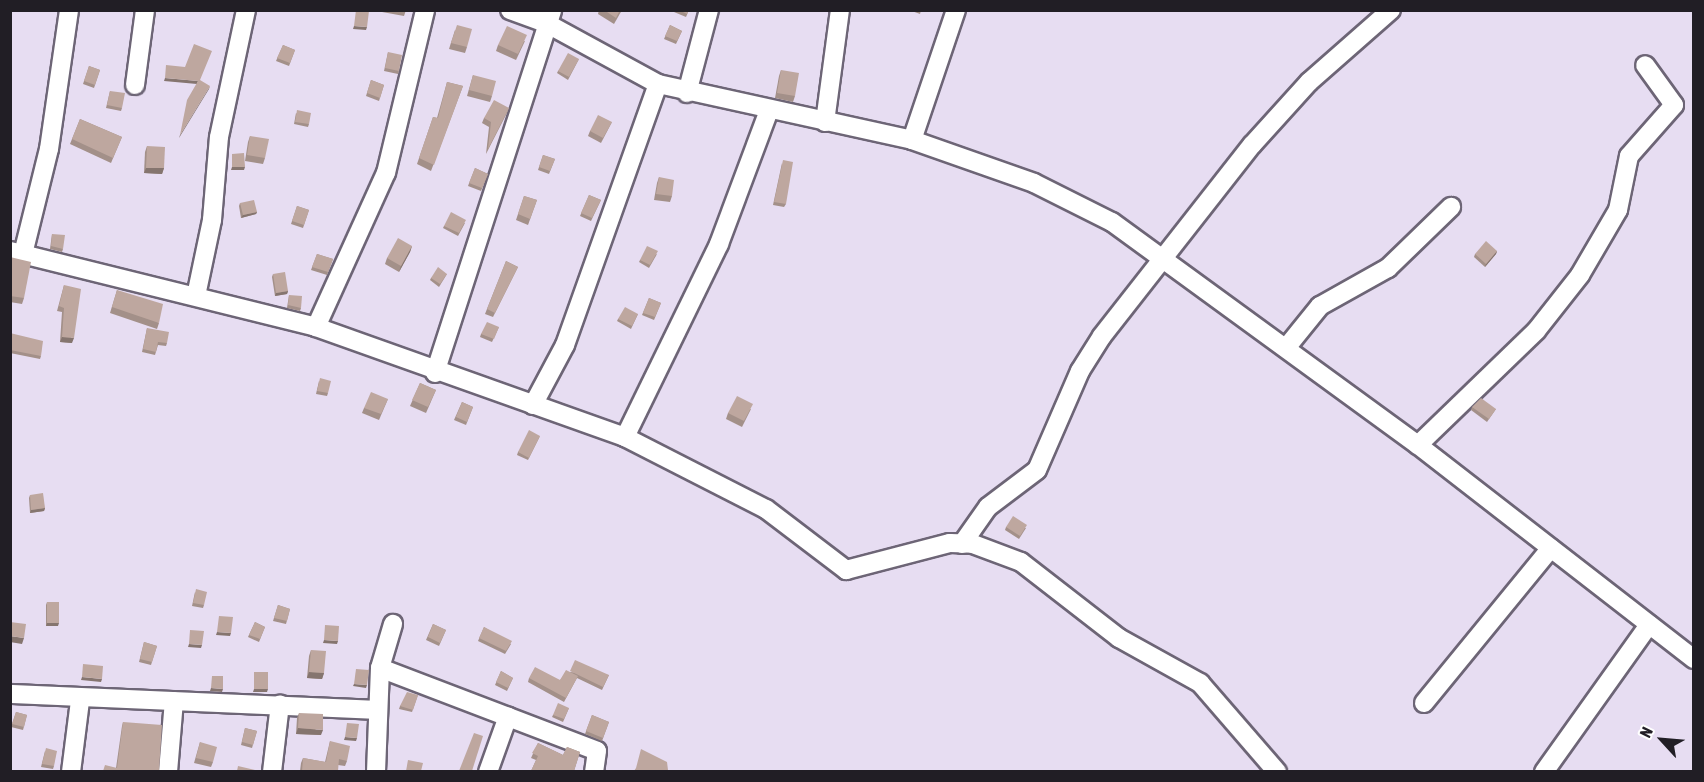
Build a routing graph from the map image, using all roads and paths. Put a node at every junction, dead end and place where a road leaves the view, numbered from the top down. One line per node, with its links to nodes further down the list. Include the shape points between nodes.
1 (69, 10): 19 (street, via 49,149)
2 (145, 10): 13 (street)
3 (246, 10): 21 (street, via 219,137 212,220)
4 (425, 10): 22 (street, via 386,173)
5 (510, 10): 10 (street)
6 (709, 10): 14 (street)
7 (840, 10): 16 (street)
8 (956, 10): 17 (street)
9 (1391, 10): 20 (street, via 1309,82)
10 (549, 17): 12 (street); 24 (street)
11 (1645, 65): 27 (street, via 1674,105 1629,156 1618,210 1580,275 1536,331)
12 (658, 84): 14 (street); 25 (street, via 565,345)
13 (135, 85)
14 (687, 93): 15 (street)
15 (770, 110): 16 (street); 26 (street, via 719,244)
16 (825, 122): 17 (street)
17 (912, 140): 20 (street, via 1034,183 1112,222)
18 (1451, 207): 23 (street, via 1388,268 1320,306)
19 (17, 252): 21 (street)
20 (1162, 256): 23 (street); 28 (street, via 1080,371 1037,470 988,507)
21 (196, 296): 22 (street)
22 (316, 327): 24 (street)
23 (1286, 348): 27 (street)
24 (435, 373): 25 (street)
25 (533, 405): 26 (street)
26 (625, 437): 28 (street, via 766,509 846,570)
27 (1418, 445): 29 (street)
28 (962, 544): 47 (street, via 1021,562 1119,638 1200,683)
29 (1551, 548): 31 (street); 37 (street)
30 (393, 624): 33 (street)
31 (1649, 625): 32 (street); 48 (street)
32 (1694, 659)
33 (380, 668): 39 (street); 40 (street)
34 (10, 694): 35 (street)
35 (80, 701): 36 (street); 41 (street)
36 (174, 701): 38 (street); 42 (street)
37 (1424, 703)
38 (280, 704): 39 (street); 43 (street)
39 (376, 710): 44 (street)
40 (508, 716): 45 (street); 46 (street, via 597,751)
41 (70, 771)
42 (168, 771)
43 (272, 771)
44 (376, 771)
45 (488, 771)
46 (594, 771)
47 (1277, 771)
48 (1544, 771)

